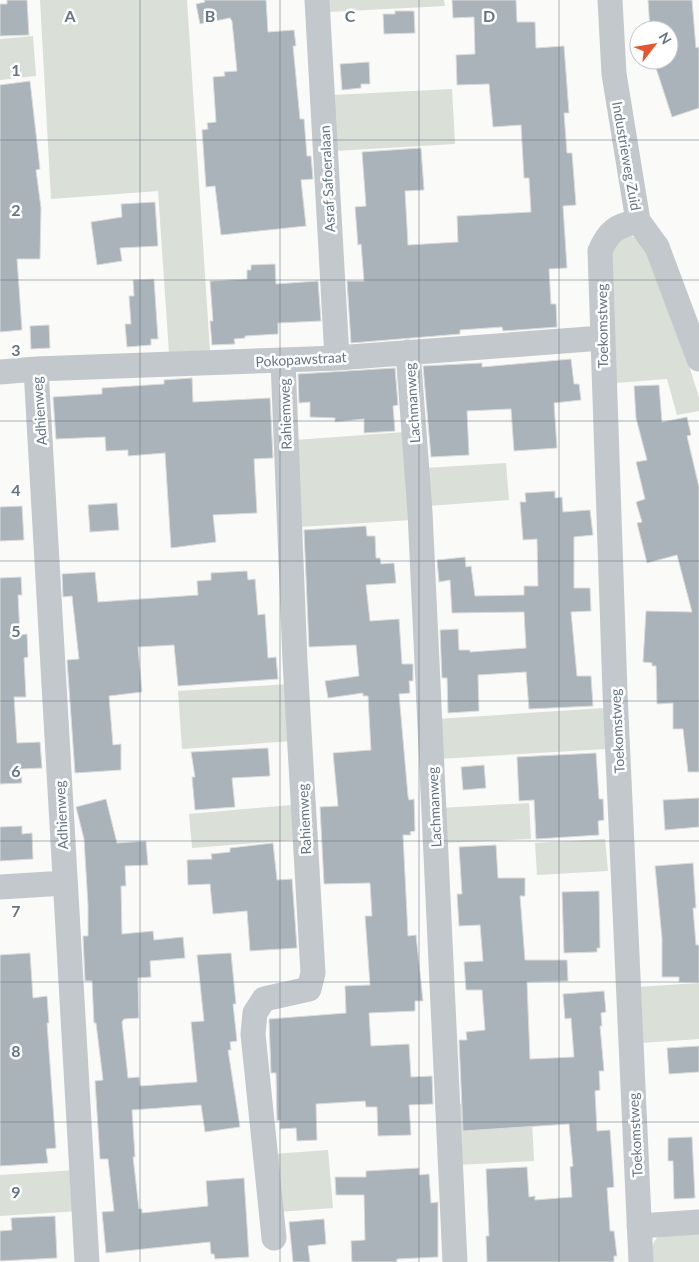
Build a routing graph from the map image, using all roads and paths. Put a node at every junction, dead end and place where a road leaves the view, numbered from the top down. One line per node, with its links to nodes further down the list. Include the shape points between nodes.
1 (317, 0): 6 (street, Asraf Safoeralaan)
2 (610, 0): 3 (street, Industrieweg Zuid, via 614,74)
3 (638, 221): 4 (street, Toekomstweg, via 619,225 600,251); 7 (street, Industrieweg Zuid, via 657,246)
4 (602, 338): 5 (street, Pokopawstraat); 14 (street, Toekomstweg)
5 (408, 352): 6 (street, Pokopawstraat); 17 (street, Lachmanweg, via 420,512)
6 (337, 358): 8 (street, Pokopawstraat)
7 (699, 359)
8 (283, 361): 9 (street, Pokopawstraat); 15 (street, Rahiemweg, via 295,660 313,972 309,989 264,999 255,1013 252,1034)
9 (36, 369): 10 (street, Pokopawstraat); 11 (street, Adhienweg)
10 (0, 372)
11 (65, 883): 12 (street); 16 (street, Adhienweg)
12 (0, 887)
13 (699, 1222): 14 (street)
14 (639, 1226): 18 (street, Toekomstweg)
15 (274, 1238)
16 (86, 1262)
17 (455, 1262)
18 (641, 1262)

